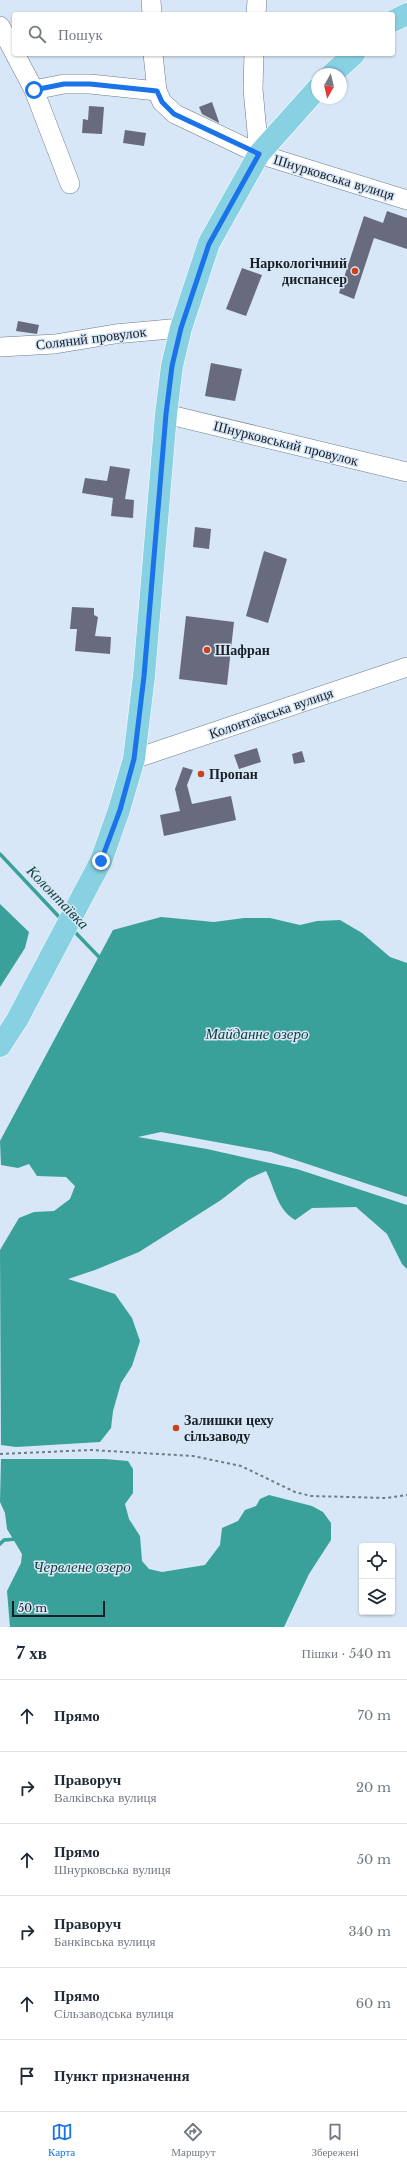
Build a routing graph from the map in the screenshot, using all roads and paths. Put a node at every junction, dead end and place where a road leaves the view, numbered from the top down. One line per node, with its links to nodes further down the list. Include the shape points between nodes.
1 (151, 0): 3 (street)
2 (257, 0): 4 (street)
3 (152, 12)
4 (256, 12)
5 (407, 14): 6 (main road)
6 (395, 20)
7 (0, 26): 8 (street)
8 (12, 49)
9 (16, 56): 14 (street)
10 (153, 56): 15 (street)
11 (254, 56): 17 (street, via 253,89)
12 (352, 56): 13 (main road)
13 (339, 68)
14 (34, 90): 15 (street, via 64,84 90,84); 18 (street)
15 (157, 91): 17 (street, Шнурковська вулиця, via 162,102 174,114)
16 (311, 96): 17 (main road)
17 (259, 154): 19 (street, Шнурковська вулиця); 20 (main road, via 209,244)
18 (70, 184)
19 (407, 200)
20 (181, 328): 21 (street, Соляний провулок, via 115,334 55,344); 22 (main road, via 172,366)
21 (0, 347)
22 (166, 414): 23 (street, Шнурковський провулок); 25 (main road, via 144,676)
23 (407, 472)
24 (407, 667): 25 (street, Колонтаївська вулиця)
25 (134, 759): 26 (main road, via 120,810 101,861 52,958)
26 (0, 1046)
27 (0, 1454): 28 (path, via 91,1450 193,1456 242,1466 295,1492 311,1496 386,1498)
28 (407, 1495)

